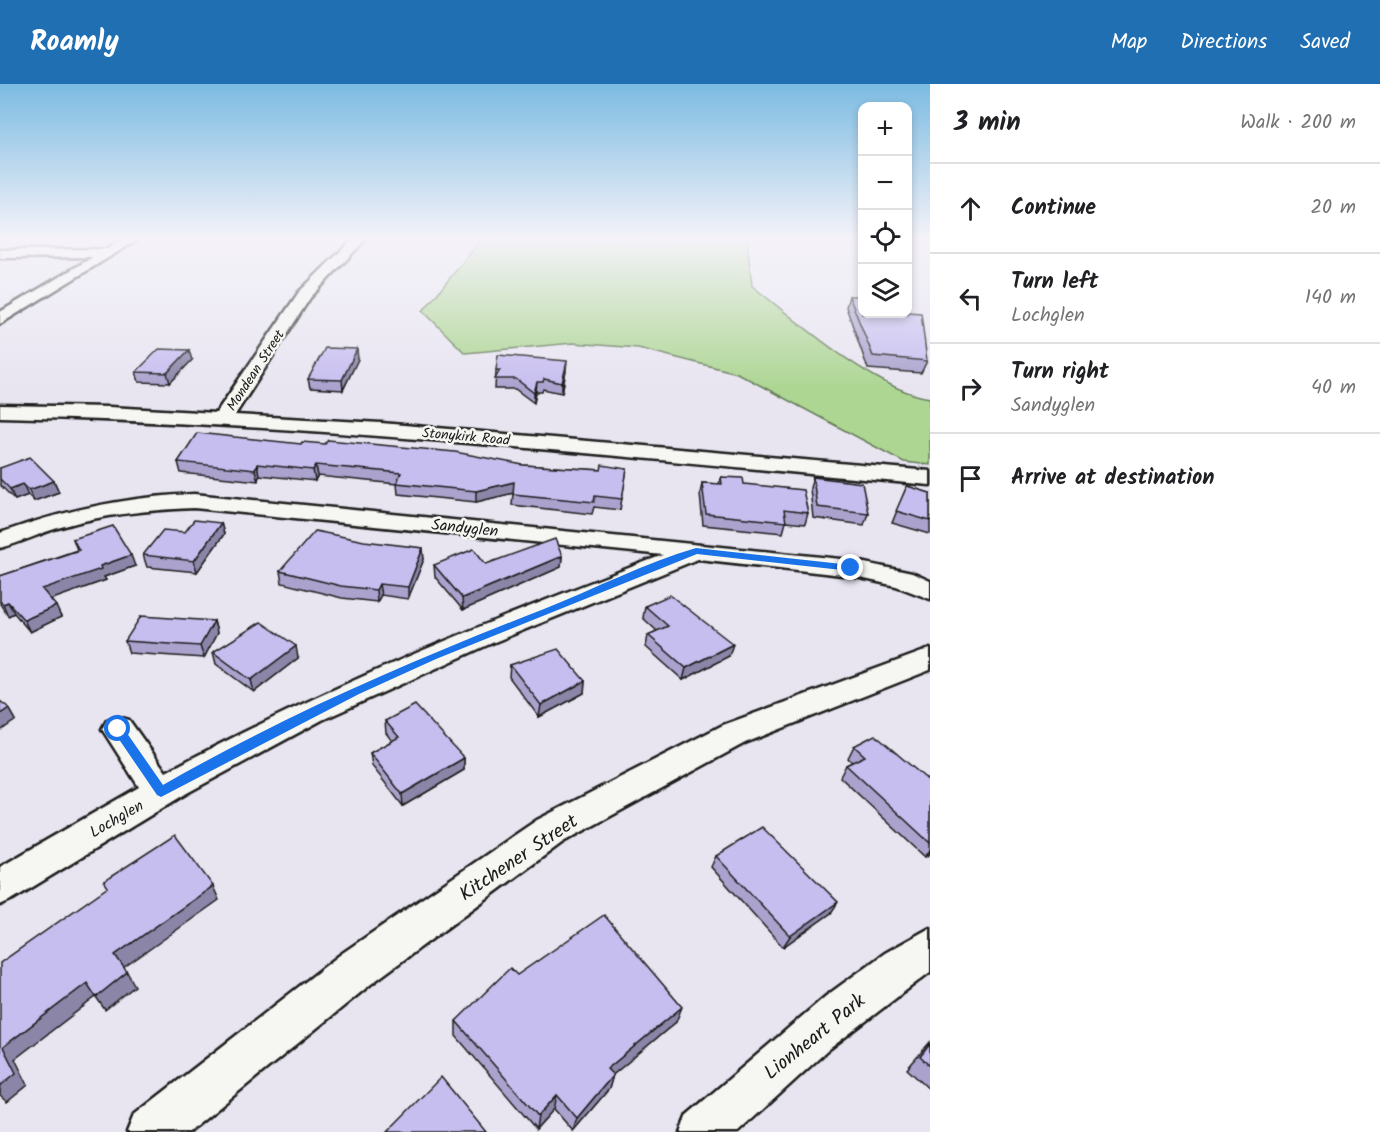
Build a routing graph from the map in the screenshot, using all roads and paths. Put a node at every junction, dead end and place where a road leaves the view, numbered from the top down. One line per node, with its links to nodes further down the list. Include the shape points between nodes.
1 (49, 289): 3 (street)
2 (310, 289): 5 (street, Mondean Street)
3 (0, 319)
4 (0, 411): 5 (street, Stonykirk Road)
5 (222, 419): 6 (street, Stonykirk Road, via 392,430)
6 (930, 478)
7 (0, 541): 8 (street, Sandyglen, via 101,510 194,501)
8 (696, 551): 9 (street, Sandyglen, via 879,572); 12 (street, Lochglen, via 355,691)
9 (930, 591)
10 (930, 659): 15 (street, Kitchener Street, via 734,735 550,831 356,969)
11 (118, 729): 12 (street)
12 (161, 792): 13 (street, Lochglen)
13 (0, 887)
14 (930, 948): 16 (street, Lionheart Park, via 897,968 770,1070)
15 (151, 1132)
16 (704, 1132)

